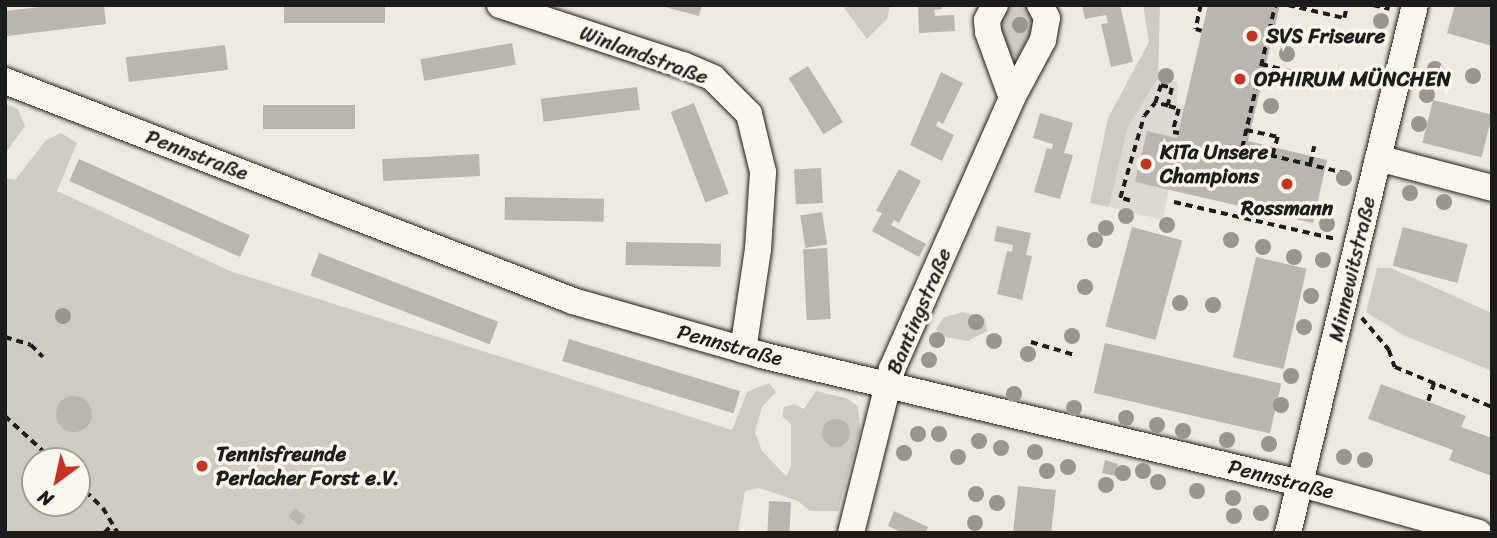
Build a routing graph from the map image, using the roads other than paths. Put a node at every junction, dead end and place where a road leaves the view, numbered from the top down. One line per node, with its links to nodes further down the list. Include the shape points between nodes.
1 (500, 5): 9 (street, Winlandstraße, via 684,65 713,78 749,114 763,172 758,249)
2 (995, 5): 6 (street, via 988,32)
3 (1040, 5): 6 (street, Bantingstraße, via 1048,29)
4 (1403, 7): 7 (street, Minnewitstraße)
5 (5, 81): 9 (street, Pennstraße, via 573,301)
6 (1012, 98): 10 (street, Bantingstraße)
7 (1378, 158): 8 (street); 11 (street, Minnewitstraße)
8 (1492, 188)
9 (743, 350): 10 (street, Pennstraße)
10 (887, 386): 11 (street, Pennstraße); 12 (street, Bantingstraße)
11 (1300, 483): 13 (street, Minnewitstraße); 14 (street, Pennstraße)
12 (851, 533)
13 (1288, 533)
14 (1479, 533)

